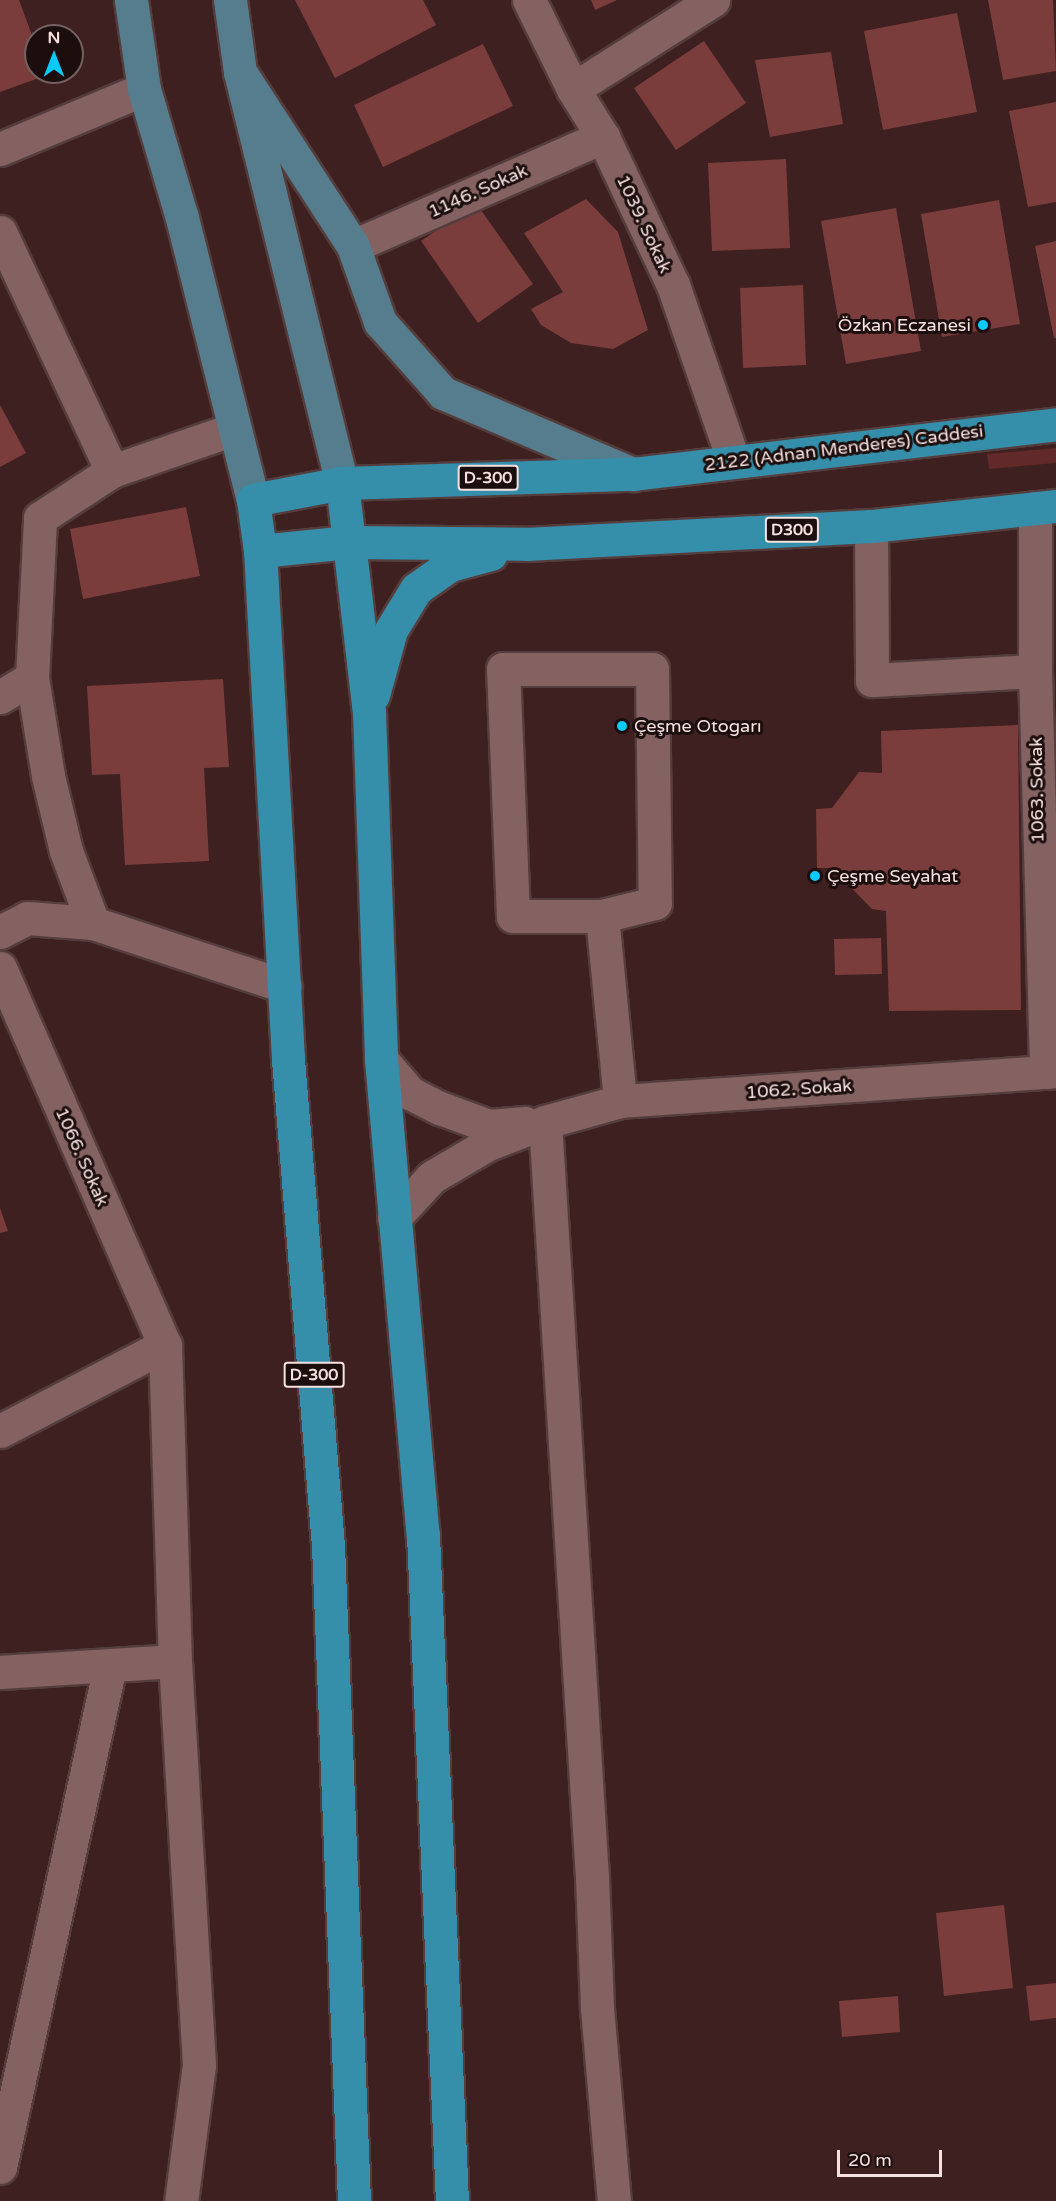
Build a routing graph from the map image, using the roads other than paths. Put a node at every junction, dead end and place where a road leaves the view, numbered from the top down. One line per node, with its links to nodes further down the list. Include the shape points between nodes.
1 (131, 0): 6 (main road)
2 (230, 0): 5 (main road)
3 (529, 0): 7 (street, 1039. Sokak)
4 (712, 0): 7 (street)
5 (240, 72): 11 (main road); 17 (main road)
6 (144, 89): 9 (street); 13 (main road, via 182,218)
7 (573, 89): 8 (street, 1039. Sokak)
8 (603, 137): 11 (street, 1146. Sokak); 14 (street, 1039. Sokak, via 673,285)
9 (0, 148)
10 (0, 232): 15 (street)
11 (353, 246): 16 (main road, via 380,322 443,393)
12 (1056, 423): 14 (highway, 2122 (Adnan Menderes) Caddesi)
13 (234, 429): 15 (street); 18 (main road)
14 (733, 459): 16 (highway, 2122 (Adnan Menderes) Caddesi)
15 (112, 471): 26 (street, via 40,518)
16 (633, 474): 17 (highway, D-300)
17 (342, 483): 18 (highway, D-300); 21 (highway)
18 (253, 500): 23 (highway, D-300)
19 (1045, 507): 20 (highway, D300); 24 (street, 1063. Sokak)
20 (871, 526): 22 (highway, D300); 25 (street, via 872,680)
21 (349, 542): 22 (highway); 23 (highway); 28 (highway)
22 (526, 544): 28 (highway, via 450,565 416,589 391,630)
23 (260, 551): 34 (highway, D-300)
24 (1045, 573): 25 (street, 1063. Sokak)
25 (1035, 671): 29 (street, 1063. Sokak)
26 (32, 678): 27 (street); 31 (street, via 48,776 64,841)
27 (0, 697)
28 (369, 712): 35 (highway)
29 (1047, 853): 36 (street, 1063. Sokak)
30 (602, 916): 30 (street, via 513,916 503,669 652,669 655,903); 37 (street)
31 (93, 922): 32 (street, via 27,918); 34 (street)
32 (0, 932)
33 (0, 968): 40 (street, 1066. Sokak)
34 (285, 986): 47 (highway, D-300, via 328,1546)
35 (381, 1059): 38 (street, via 410,1093 440,1108 489,1126); 39 (highway)
36 (1051, 1071): 37 (street, 1062. Sokak)
37 (620, 1101): 38 (street, 1062. Sokak)
38 (544, 1122): 39 (street, via 488,1144 432,1177); 49 (street, via 597,2008)
39 (394, 1218): 48 (highway, via 423,1535)
40 (165, 1345): 41 (street); 42 (street)
41 (0, 1431)
42 (175, 1661): 43 (street); 46 (street, via 199,2064)
43 (110, 1665): 44 (street); 45 (street)
44 (0, 1672)
45 (0, 2168)
46 (181, 2201)
47 (354, 2201)
48 (452, 2201)
49 (614, 2201)

